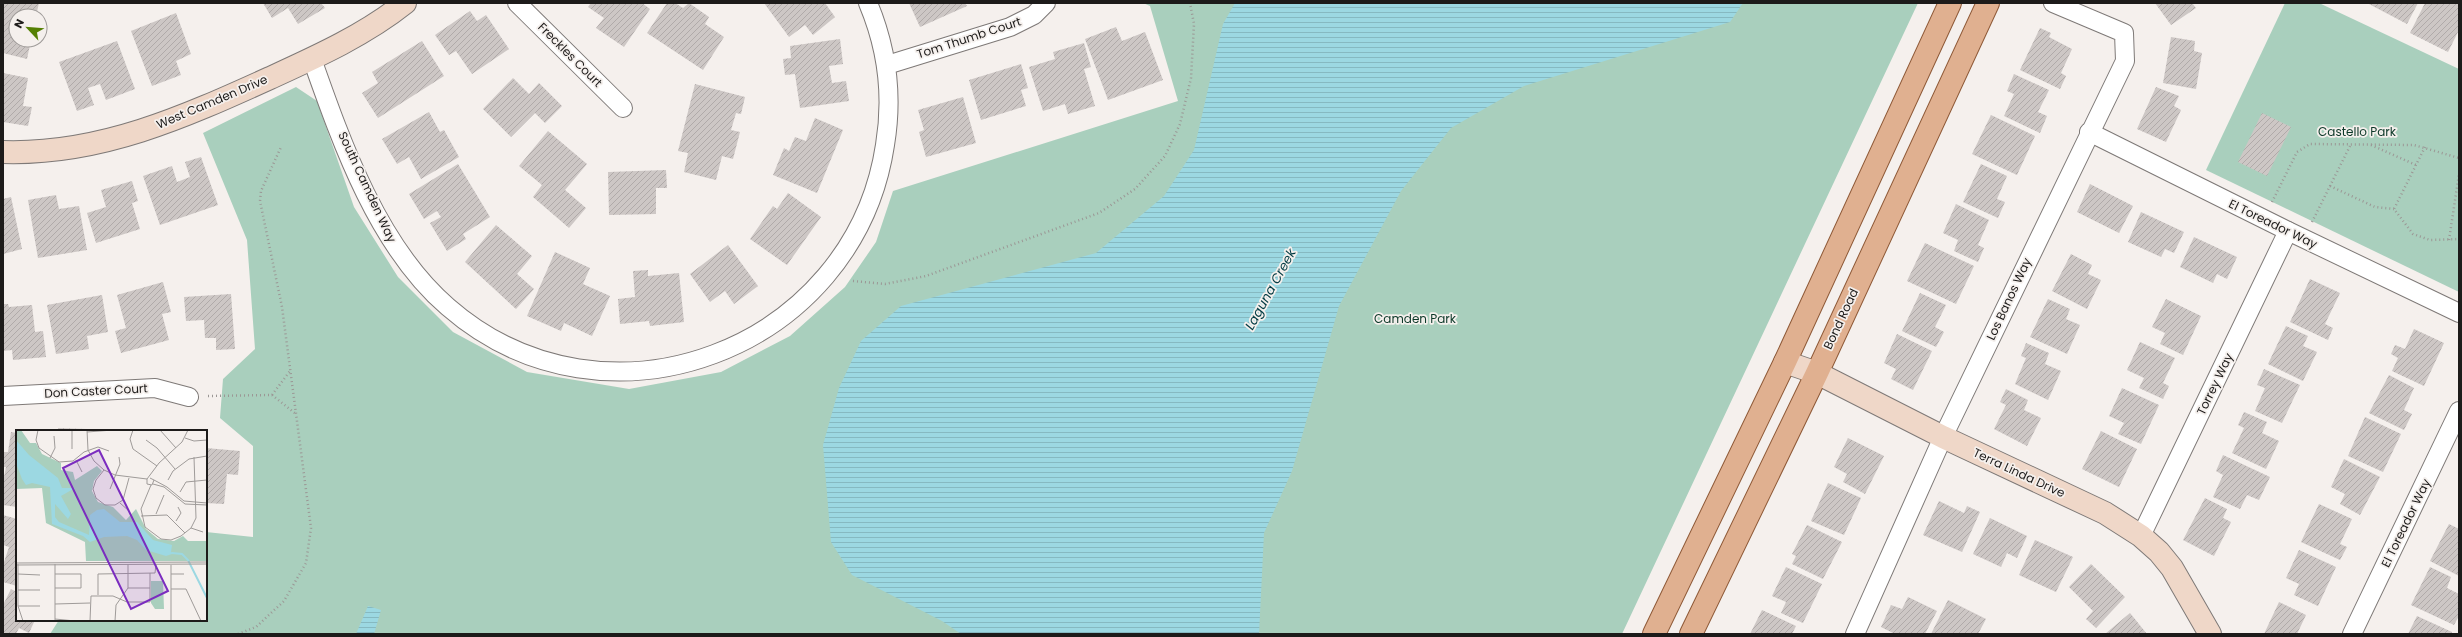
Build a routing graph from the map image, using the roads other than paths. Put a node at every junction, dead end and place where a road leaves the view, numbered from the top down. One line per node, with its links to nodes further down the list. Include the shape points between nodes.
1 (405, 3): 8 (street, West Camden Drive)
2 (517, 3): 10 (street, Freckles Court)
3 (868, 3): 9 (street, South Camden Way)
4 (1046, 3): 9 (street, Tom Thumb Court, via 1034,15 1010,27)
5 (1950, 3): 15 (main road)
6 (1988, 3): 16 (main road, Bond Road)
7 (2053, 3): 11 (street, Los Banos Way, via 2124,33 2125,61)
8 (312, 59): 9 (street, South Camden Way, via 350,156 385,232 400,256 430,290 467,321 524,353 567,366 612,372 657,370 679,366 726,350 771,326 807,297 823,280 862,222 878,179 887,133); 12 (street, West Camden Drive, via 168,123 117,138 66,148)
9 (887, 65)
10 (622, 108)
11 (2089, 132): 13 (street, El Toreador Way); 20 (street, Los Banos Way)
12 (3, 152)
13 (2288, 231): 14 (street, El Toreador Way); 21 (street, Torrey Way)
14 (2459, 313)
15 (1785, 362): 16 (street, Terra Linda Drive); 22 (main road)
16 (1816, 374): 20 (street, Terra Linda Drive); 23 (main road, Bond Road)
17 (3, 396): 18 (street, Don Caster Court, via 155,388)
18 (189, 397)
19 (2459, 412): 26 (street, El Toreador Way)
20 (1943, 437): 21 (street, Terra Linda Drive, via 2105,513); 24 (street, Los Banos Way)
21 (2142, 536): 25 (street, Terra Linda Drive, via 2172,568)
22 (1654, 634)
23 (1691, 634)
24 (1855, 634)
25 (2210, 634)
26 (2352, 634)

